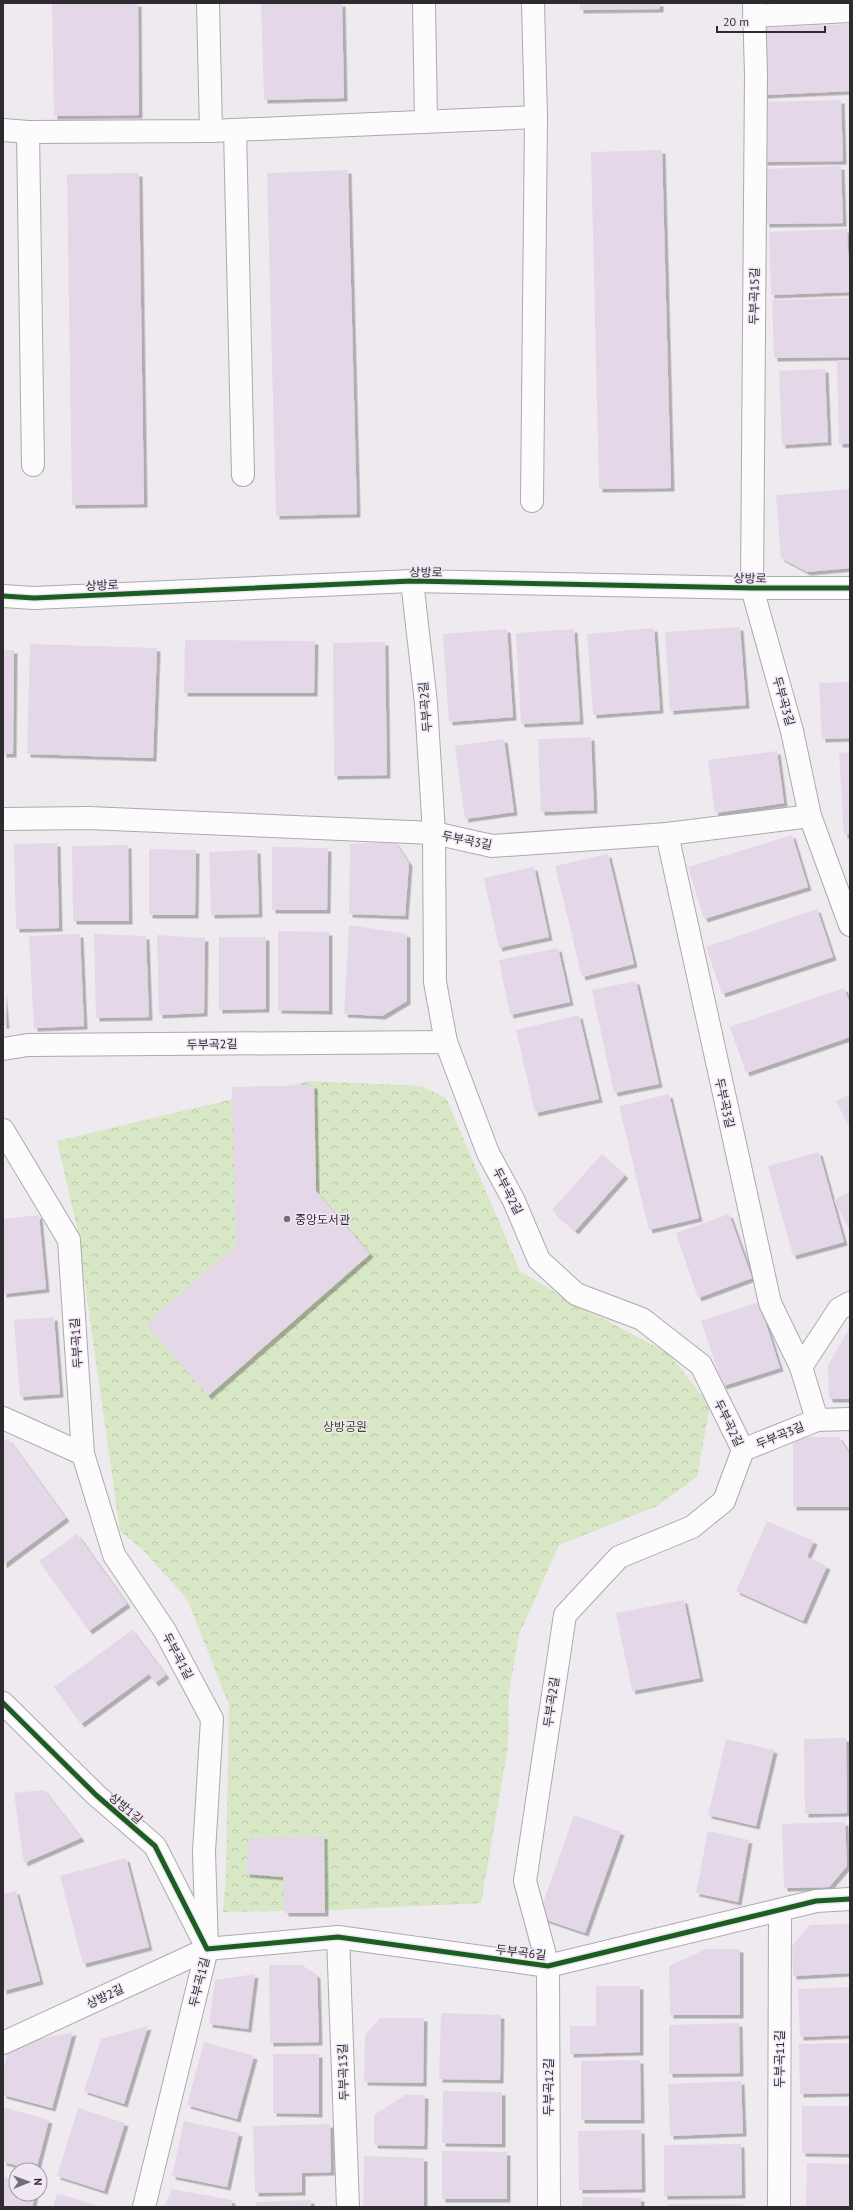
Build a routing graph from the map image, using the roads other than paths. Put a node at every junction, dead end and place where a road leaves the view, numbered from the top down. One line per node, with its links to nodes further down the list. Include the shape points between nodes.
1 (208, 3): 10 (street)
2 (424, 3): 7 (street)
3 (533, 3): 6 (street)
4 (754, 10): 5 (street); 16 (street, 두부곡15길, via 756,83)
5 (850, 11)
6 (536, 117): 7 (street); 14 (street)
7 (426, 122): 9 (street)
8 (3, 130): 11 (street)
9 (235, 130): 10 (street); 13 (street)
10 (211, 131): 11 (street)
11 (28, 132): 12 (street)
12 (33, 466)
13 (243, 475)
14 (532, 502)
15 (412, 581): 16 (street, 상방로); 18 (street, 상방로, via 34,598); 21 (street, 두부곡2길, via 426,703)
16 (752, 588): 17 (street, 상방로); 19 (street, 두부곡3길, via 792,730)
17 (850, 588)
18 (3, 596)
19 (810, 816): 22 (street, 두부곡3길); 23 (street, 두부곡3길)
20 (3, 819): 21 (street, via 89,818)
21 (434, 833): 22 (street, 두부곡3길, via 492,846); 24 (street, 두부곡2길, via 435,982)
22 (667, 834): 28 (street, 두부곡3길, via 770,1303)
23 (850, 925)
24 (446, 1042): 25 (street, 두부곡2길, via 28,1045); 32 (street, 두부곡2길, via 488,1152 514,1201 539,1260 576,1294 642,1319 701,1365)
25 (3, 1049)
26 (3, 1130): 33 (street, 두부곡1길, via 69,1240)
27 (850, 1303): 28 (street, via 839,1309)
28 (801, 1367): 31 (street, 두부곡3길)
29 (3, 1418): 33 (street)
30 (850, 1419): 31 (street, 두부곡3길)
31 (817, 1420): 32 (street, 두부곡3길)
32 (743, 1450): 39 (street, 두부곡2길, via 724,1501 692,1527 620,1557 565,1614 525,1881)
33 (83, 1454): 38 (street, 두부곡1길, via 114,1555 165,1631 212,1719 204,1852)
34 (3, 1703): 38 (street, 상방1길, via 96,1796 155,1846)
35 (850, 1899): 36 (street, 두부곡6길, via 816,1901)
36 (780, 1910): 39 (street, 두부곡6길); 44 (street, 두부곡11길)
37 (338, 1936): 38 (street, 두부곡6길); 39 (street, 두부곡6길); 42 (street, 두부곡13길)
38 (207, 1949): 40 (street, 상방2길); 41 (street, 두부곡1길)
39 (548, 1966): 43 (street, 두부곡12길)
40 (3, 2043)
41 (144, 2207)
42 (348, 2207)
43 (549, 2207)
44 (779, 2207)

